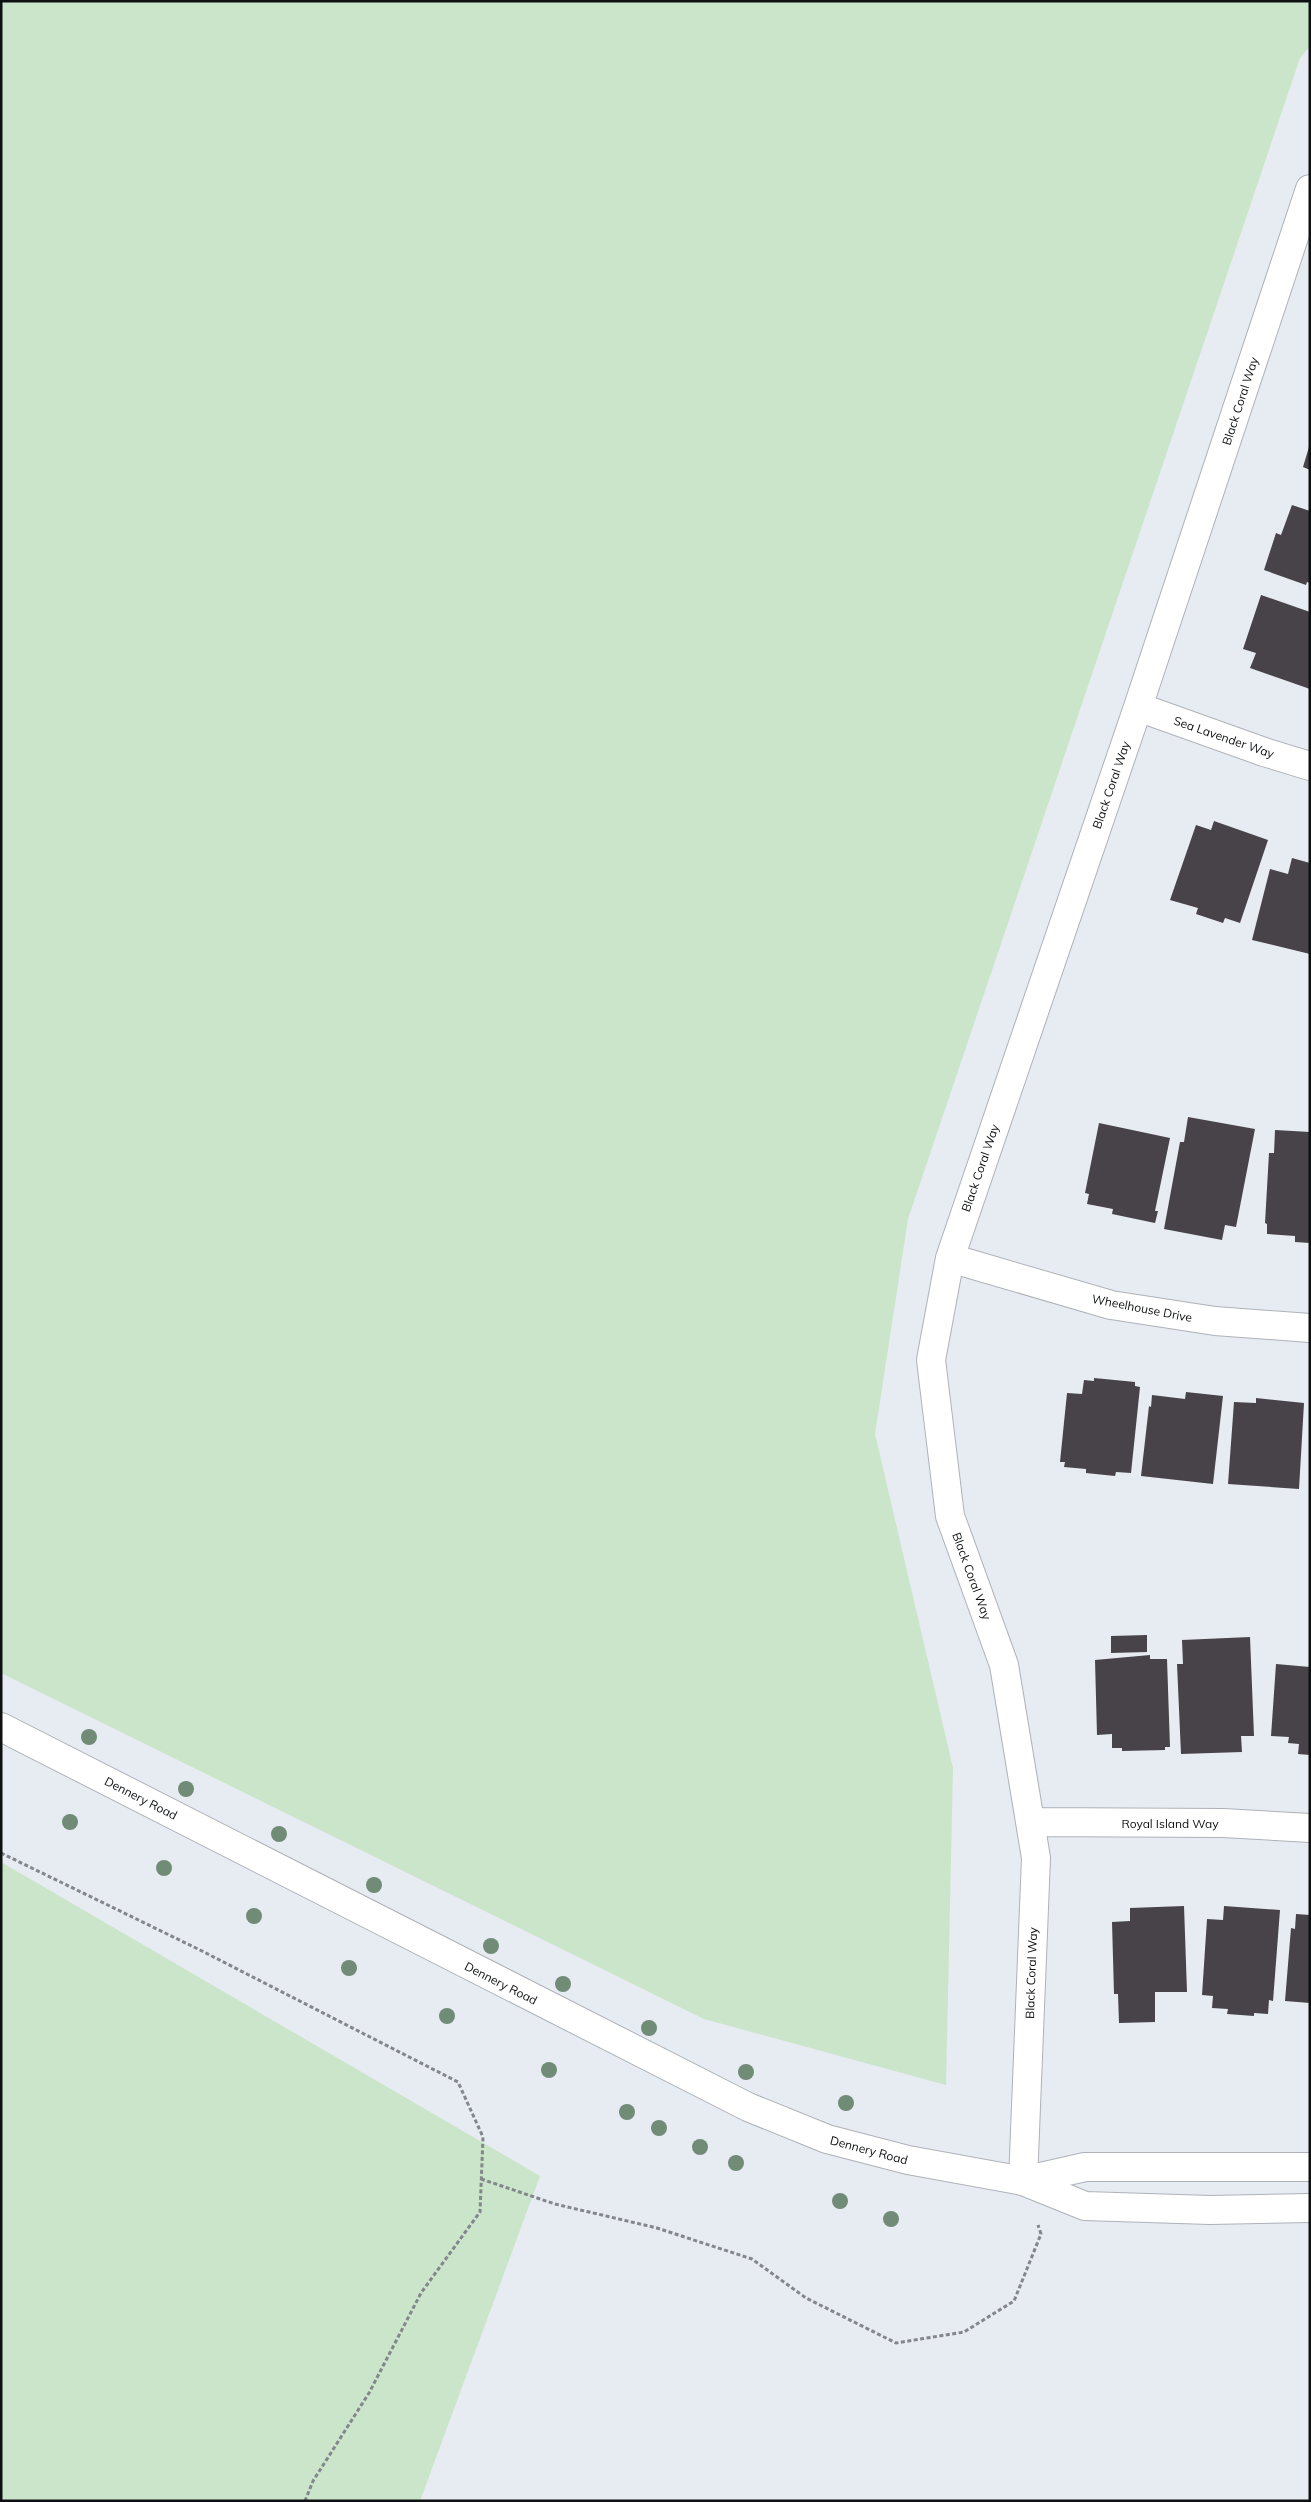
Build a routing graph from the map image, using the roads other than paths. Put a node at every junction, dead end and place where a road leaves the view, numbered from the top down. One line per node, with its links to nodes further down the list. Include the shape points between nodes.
1 (1310, 189): 2 (street, Black Coral Way)
2 (1138, 706): 3 (street, Sea Lavender Way); 4 (street, Black Coral Way)
3 (1310, 766)
4 (950, 1258): 5 (street, Wheelhouse Drive, via 1111,1305 1215,1321); 7 (street, Black Coral Way, via 931,1360 950,1516 1004,1665)
5 (1310, 1328)
6 (1, 1726): 10 (street, Dennery Road, via 748,2108 827,2139 908,2160)
7 (1030, 1822): 8 (street, Royal Island Way, via 1223,1823); 10 (street, Black Coral Way, via 1036,1858)
8 (1310, 1828)
9 (1310, 2167): 10 (street, Dennery Road, via 1085,2167)
10 (1023, 2181): 11 (street, Dennery Road, via 1085,2206 1210,2210)
11 (1310, 2208)

